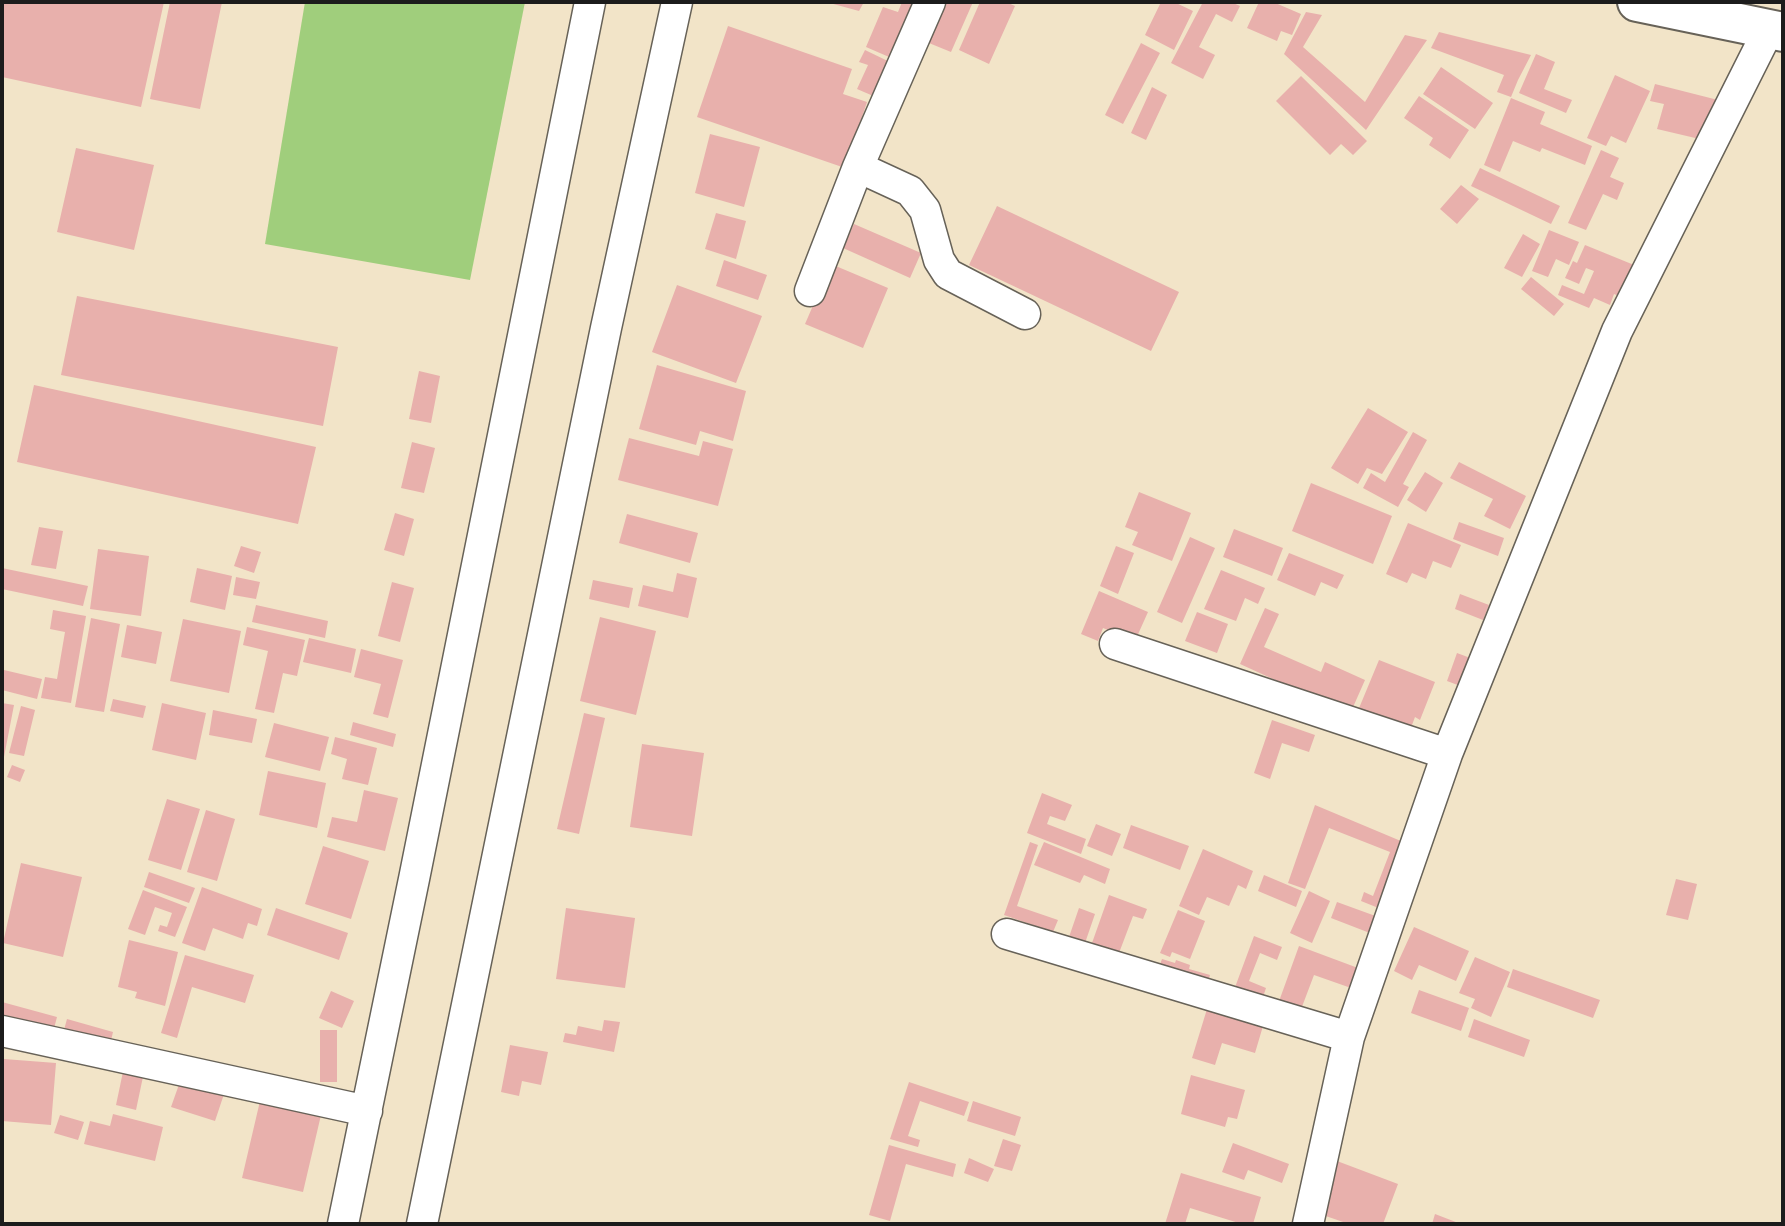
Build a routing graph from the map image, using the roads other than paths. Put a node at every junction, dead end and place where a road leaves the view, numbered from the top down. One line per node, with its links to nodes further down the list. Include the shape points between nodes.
1 (590, 2): 14 (street)
2 (677, 2): 16 (street)
3 (930, 2): 6 (street)
4 (1637, 2): 5 (main road)
5 (1776, 30): 10 (street, via 1617,331)
6 (858, 167): 7 (street); 8 (street, via 910,191 925,210 939,260 948,274)
7 (810, 291)
8 (1025, 314)
9 (1115, 643): 10 (street)
10 (1447, 754): 13 (street)
11 (1007, 934): 13 (street)
12 (2, 1031): 14 (street)
13 (1349, 1037): 17 (street)
14 (367, 1111): 15 (street)
15 (343, 1224)
16 (422, 1224)
17 (1308, 1224)

